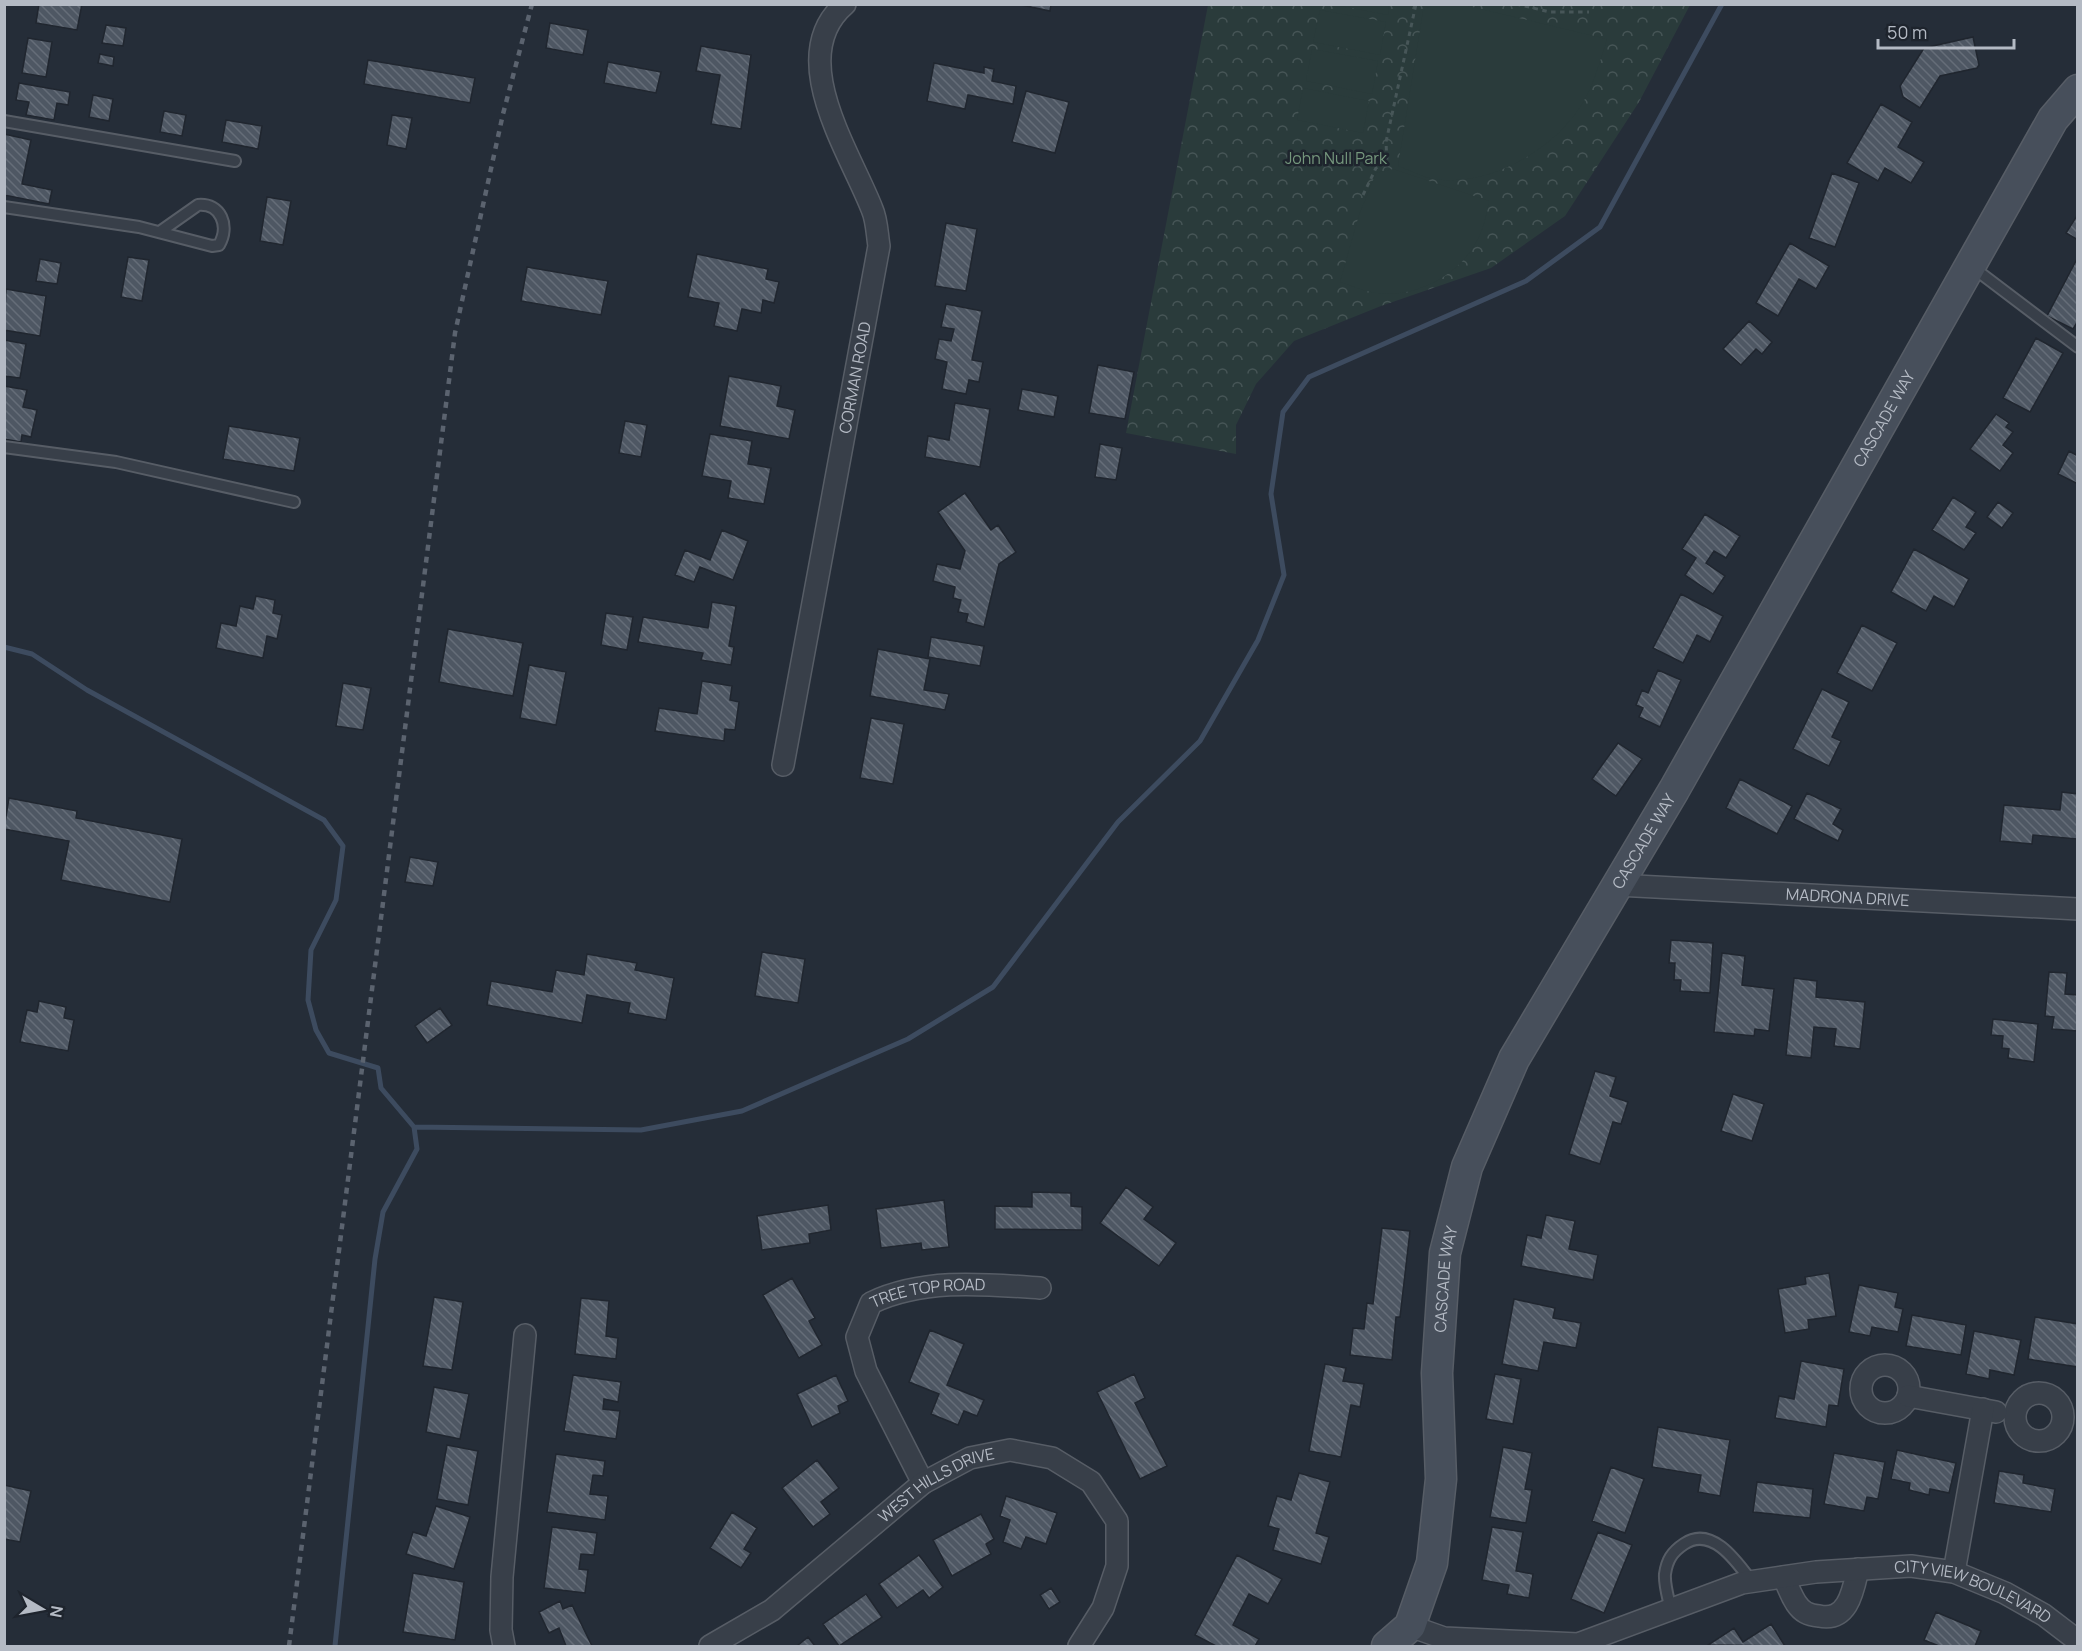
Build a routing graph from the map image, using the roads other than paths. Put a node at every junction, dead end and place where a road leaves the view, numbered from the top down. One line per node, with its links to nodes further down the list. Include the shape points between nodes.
1 (845, 4): 11 (street, CORMAN ROAD, via 832,16 821,40 820,76 832,122 874,212 879,246)
2 (2078, 90): 7 (street, CASCADE WAY, via 2054,119)
3 (4, 120): 4 (lane)
4 (235, 161)
5 (4, 207): 6 (lane)
6 (161, 231): 6 (lane, via 219,245 223,238 220,212 198,205)
7 (1971, 266): 8 (lane); 12 (street, CASCADE WAY)
8 (2078, 347)
9 (4, 447): 10 (lane, via 116,462)
10 (294, 502)
11 (783, 765)
12 (1617, 885): 13 (street, MADRONA DRIVE); 25 (street, CASCADE WAY, via 1514,1059 1467,1167 1445,1254 1437,1373 1441,1479 1432,1563)
13 (2078, 909)
14 (1040, 1288): 19 (street, TREE TOP ROAD, via 969,1283 894,1292 871,1303 857,1336 866,1371)
15 (525, 1335): 28 (street, via 502,1577)
16 (1908, 1396): 17 (street)
17 (1983, 1409): 18 (street); 21 (street)
18 (2014, 1415)
19 (922, 1482): 29 (street, WEST HILLS DRIVE, via 772,1610); 30 (street, WEST HILLS DRIVE, via 970,1458 1010,1450 1052,1458 1091,1482 1117,1521 1117,1566 1103,1608)
20 (1858, 1569): 21 (street, CITY VIEW BOULEVARD, via 1911,1566); 22 (street, CITY VIEW BOULEVARD); 22 (street, via 1851,1597 1840,1613 1827,1618 1806,1614)
21 (1953, 1572): 26 (street, CITY VIEW BOULEVARD, via 2034,1609)
22 (1784, 1577): 23 (street, CITY VIEW BOULEVARD)
23 (1752, 1582): 24 (street, CITY VIEW BOULEVARD); 24 (lane, via 1732,1555 1708,1539 1690,1540 1671,1553 1665,1576)
24 (1671, 1611): 27 (street, CITY VIEW BOULEVARD)
25 (1410, 1626): 27 (street, CITY VIEW BOULEVARD, via 1444,1638); 31 (street, CASCADE WAY)
26 (2078, 1641)
27 (1578, 1645)
28 (504, 1647)
29 (710, 1647)
30 (1079, 1647)
31 (1387, 1647)

